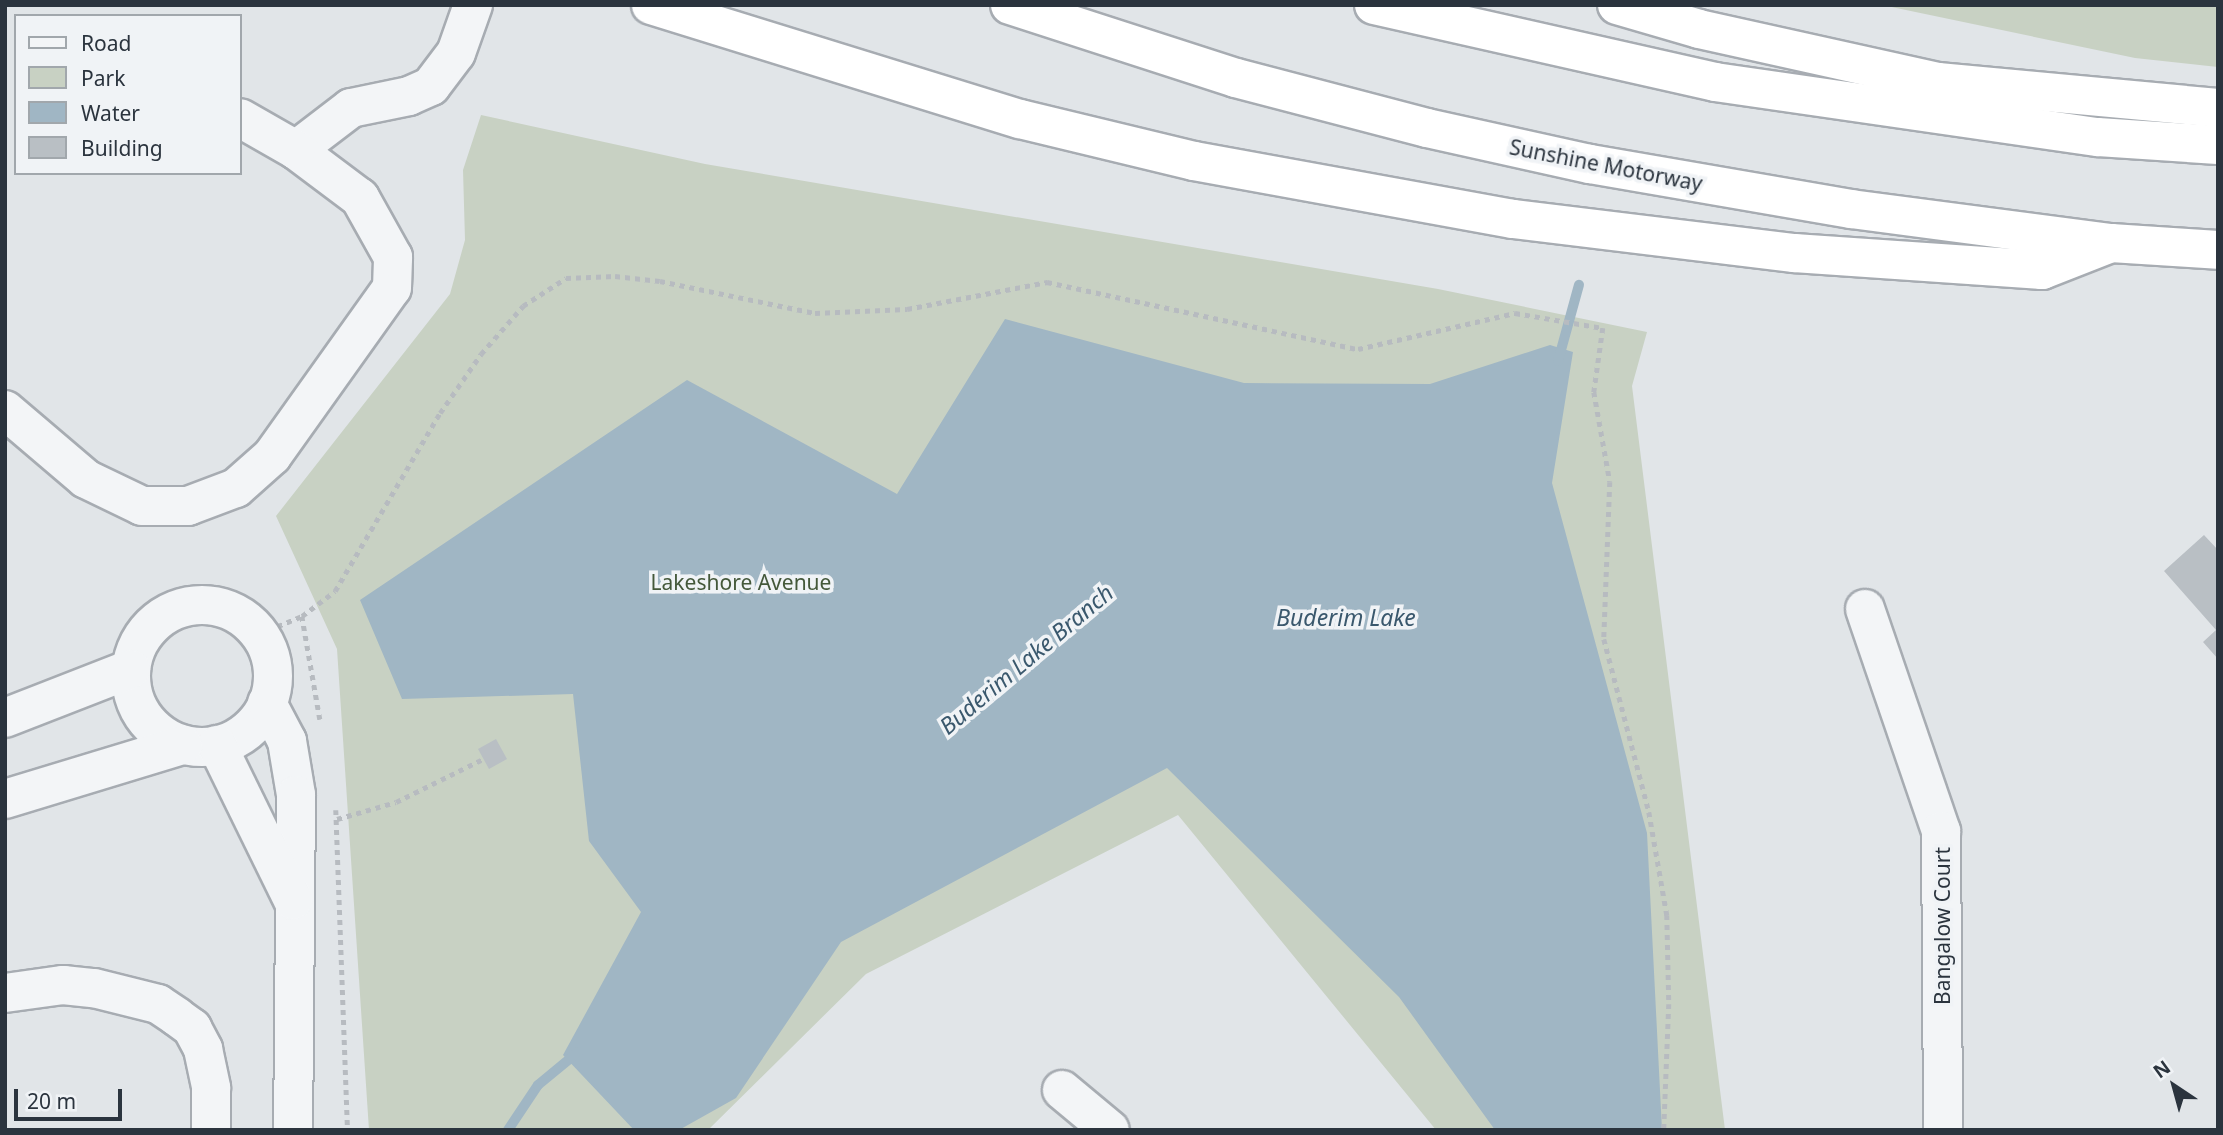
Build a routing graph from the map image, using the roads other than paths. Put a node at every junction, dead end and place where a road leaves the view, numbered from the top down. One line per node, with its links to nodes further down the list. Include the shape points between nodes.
1 (473, 5): 9 (street, via 456,53 431,86 409,96 351,108)
2 (651, 5): 10 (highway, via 1020,120 1194,160 1499,217 1794,253 2042,270)
3 (1010, 5): 10 (highway, Sunshine Motorway, via 1236,78 1590,164 1851,209)
4 (1374, 5): 8 (highway, via 1715,82 2098,137)
5 (1617, 5): 6 (highway, via 1699,29 1938,82)
6 (2218, 108)
7 (242, 119): 9 (street)
8 (2218, 145)
9 (296, 150): 12 (street, via 360,198 393,257 392,289 272,456 236,488 188,506 142,506 86,479)
10 (2111, 243): 11 (highway, Sunshine Motorway)
11 (2218, 250)
12 (5, 410)
13 (1865, 608): 25 (street, Bangalow Court, via 1941,831)
14 (131, 669): 15 (street, via 150,627 189,606 211,605 233,612 259,634 273,673); 16 (street); 17 (street, via 132,689 144,716 164,736)
15 (267, 703): 17 (street, via 256,722 238,737); 19 (street, via 287,741 296,794)
16 (5, 718)
17 (200, 745): 18 (street); 19 (street)
18 (5, 799)
19 (298, 908): 23 (street)
20 (5, 993): 22 (street, via 63,985 158,1004 192,1028 203,1049 211,1088)
21 (1062, 1090): 24 (street)
22 (211, 1130)
23 (293, 1130)
24 (1110, 1130)
25 (1943, 1130)

